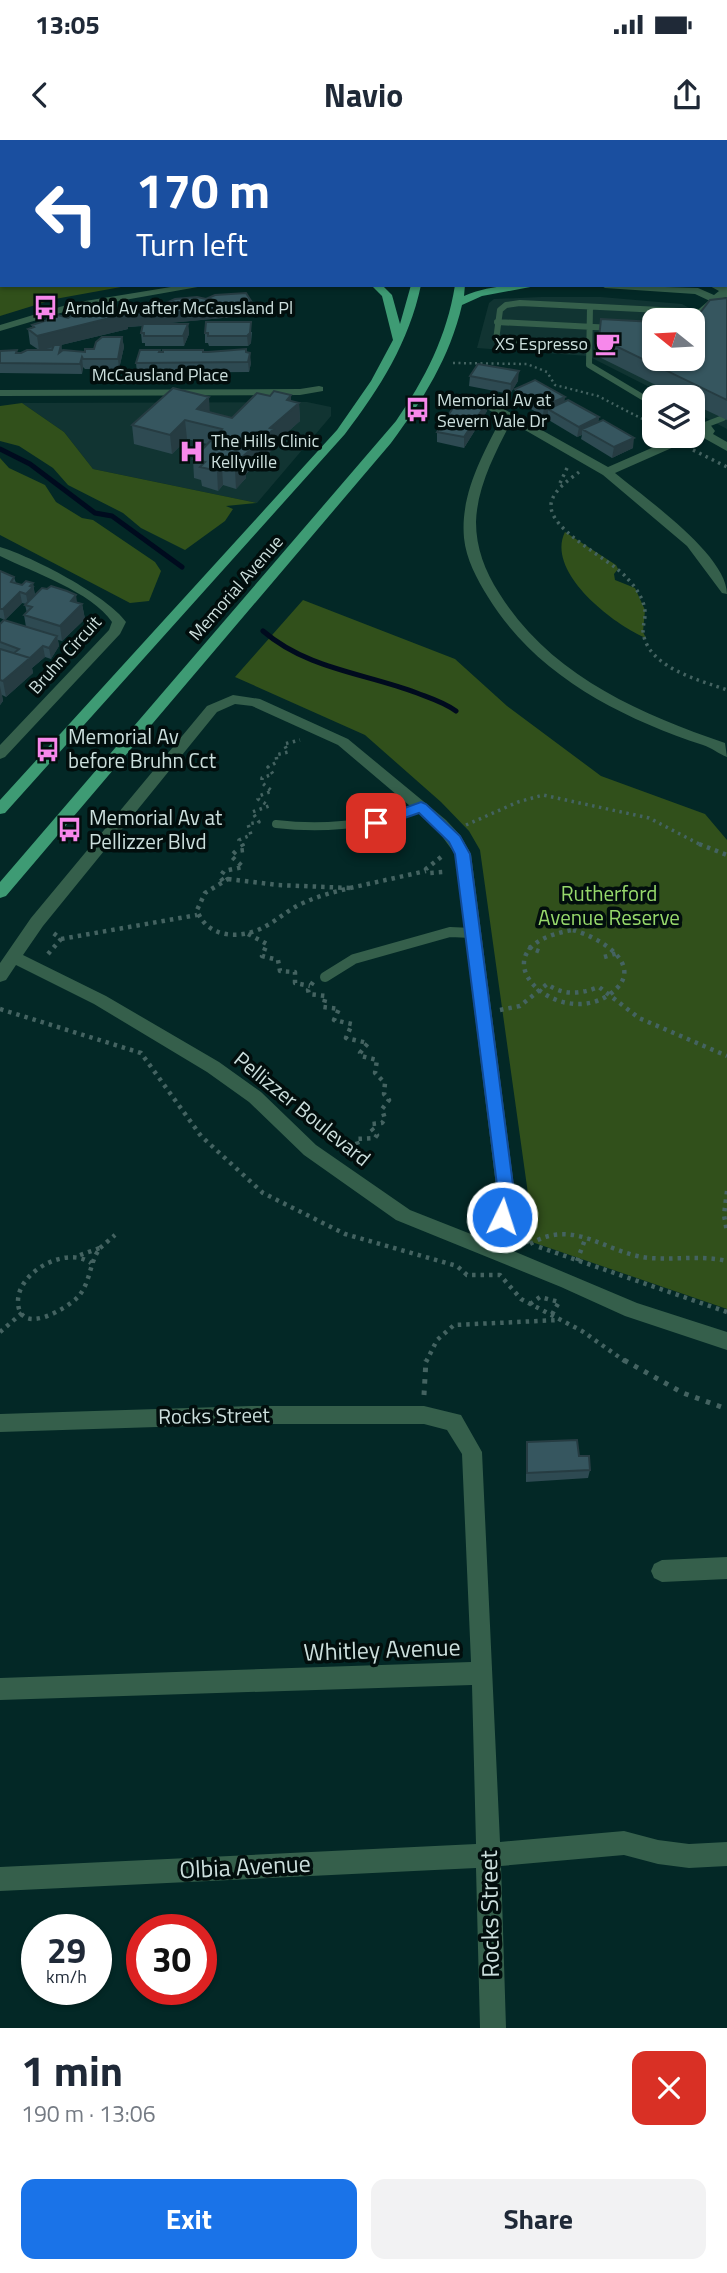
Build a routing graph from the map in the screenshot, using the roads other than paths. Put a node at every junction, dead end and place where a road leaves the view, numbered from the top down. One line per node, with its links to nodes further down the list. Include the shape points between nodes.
1 (192, 287): 15 (street, via 73,306)
2 (379, 287): 17 (main road, via 385,292)
3 (415, 287): 17 (main road, Memorial Avenue)
4 (460, 287): 9 (main road, Memorial Avenue)
5 (522, 287): 9 (main road, via 479,293)
6 (638, 287): 7 (street)
7 (703, 291): 8 (street)
8 (723, 293): 12 (lane)
9 (458, 303): 39 (main road, Memorial Avenue, via 429,378 387,440)
10 (590, 307): 11 (lane); 13 (lane, via 512,304 500,310); 14 (lane)
11 (642, 308)
12 (704, 308)
13 (497, 321): 14 (lane); 18 (lane, via 496,340 503,342)
14 (591, 327): 16 (lane); 18 (lane)
15 (0, 328)
16 (616, 328)
17 (399, 340): 37 (main road, Memorial Avenue, via 341,432)
18 (589, 346): 22 (lane, via 589,365)
19 (319, 389): 20 (street, McCausland Place)
20 (0, 393)
21 (451, 397): 23 (street, via 489,405)
22 (642, 397)
23 (509, 415): 26 (street); 28 (street)
24 (723, 418): 25 (lane)
25 (705, 426)
26 (539, 434): 28 (street); 31 (street)
27 (705, 435): 29 (street)
28 (496, 439): 34 (street, via 471,508 470,537 497,604 523,636 557,666 608,701 671,730)
29 (727, 447)
30 (662, 448): 31 (street)
31 (607, 472): 33 (street, via 692,543)
32 (0, 551): 35 (street, Bruhn Circuit, via 93,598 116,614 119,622)
33 (727, 590)
34 (725, 747)
35 (0, 754)
36 (421, 807): 38 (lane, via 353,827); 40 (street, via 449,832 463,854); 41 (street, via 342,742 255,702 223,702 164,765)
37 (0, 809)
38 (276, 824)
39 (0, 892)
40 (472, 933): 43 (lane, via 450,932 354,959); 44 (street, via 506,1194 502,1217)
41 (12, 956): 42 (street); 44 (street, Pellizzer Boulevard, via 100,1000 213,1067 255,1097 310,1150 403,1215)
42 (0, 976)
43 (325, 977)
44 (485, 1249): 45 (street, Pellizzer Boulevard, via 632,1310)
45 (727, 1341)
46 (426, 1416): 47 (street, Rocks Street, via 251,1415); 50 (street, Whitley Avenue, via 454,1422 472,1452)
47 (0, 1423)
48 (727, 1568): 49 (street)
49 (662, 1571)
50 (483, 1673): 51 (street, Whitley Avenue); 53 (street, Rocks Street)
51 (0, 1689)
52 (727, 1854): 53 (street, Olbia Avenue, via 689,1856 624,1843)
53 (489, 1855): 54 (street, Olbia Avenue); 55 (street, Rocks Street)
54 (0, 1879)
55 (493, 2028)

